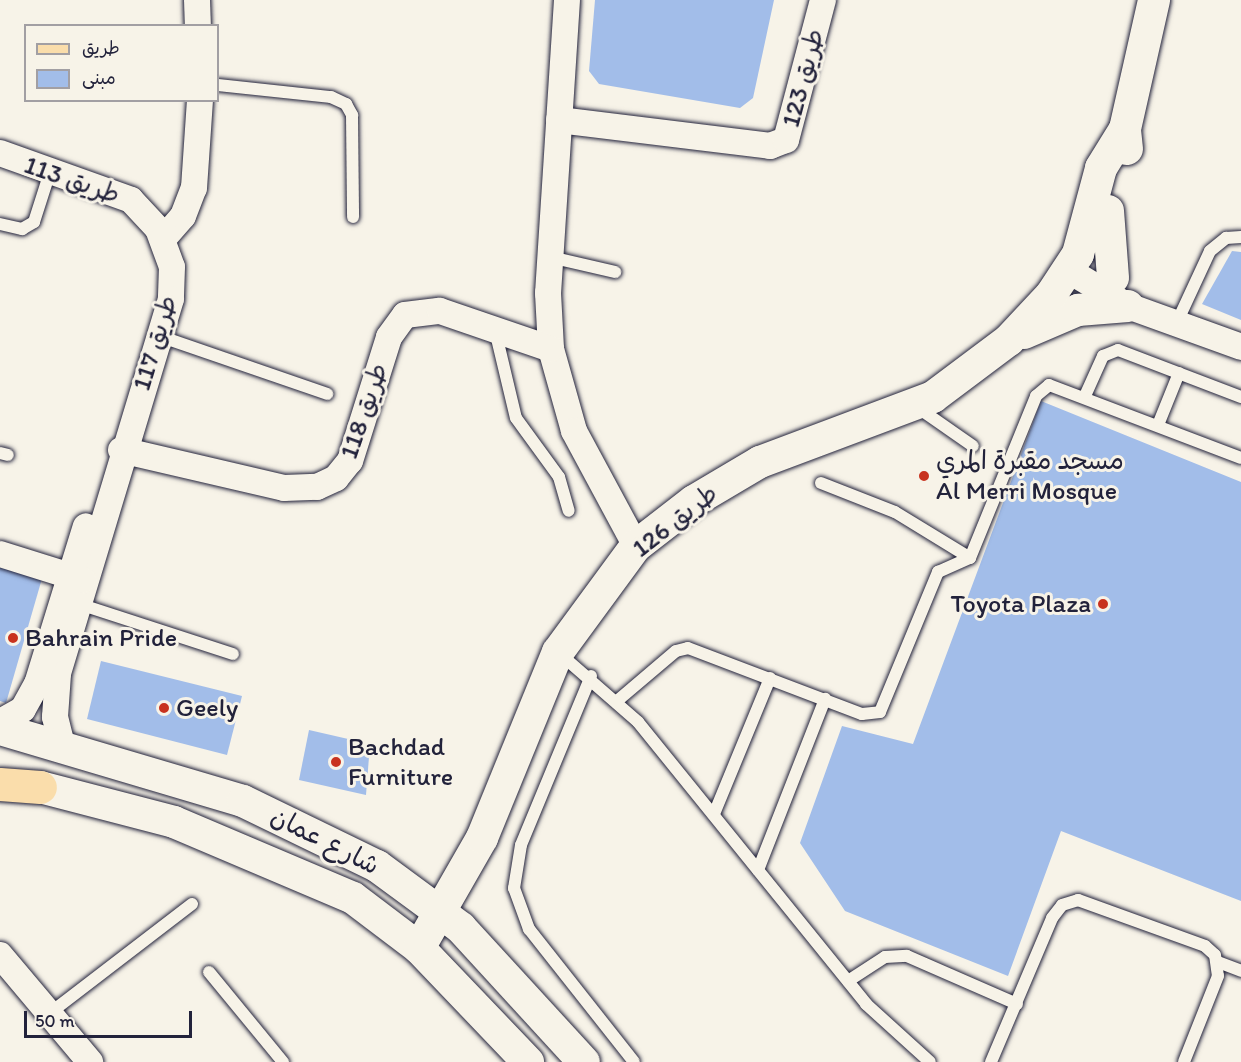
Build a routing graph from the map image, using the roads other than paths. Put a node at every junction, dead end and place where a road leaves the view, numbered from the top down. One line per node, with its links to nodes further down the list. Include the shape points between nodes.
1 (197, 0): 5 (street)
2 (567, 0): 8 (street)
3 (823, 0): 8 (street, طريق 123, via 791,132 770,146)
4 (1154, 0): 9 (street, طريق 126)
5 (198, 24)
6 (219, 85): 13 (lane, via 332,98 346,104 352,115)
7 (200, 102): 16 (street, via 194,188 183,216)
8 (559, 120): 18 (street)
9 (1125, 129): 12 (street, طريق 126, via 1125,160); 17 (street, طريق 126, via 1101,168)
10 (0, 153): 11 (street, طريق 113)
11 (50, 172): 14 (lane, via 34,222 22,229); 16 (street, طريق 113, via 131,200)
12 (1108, 211): 17 (street, طريق 126); 20 (street)
13 (353, 217)
14 (0, 224)
15 (1241, 237): 22 (lane, via 1226,238 1210,251)
16 (163, 239): 24 (street, طريق 117, via 173,283)
17 (1076, 256): 20 (street); 21 (street); 25 (street, طريق 126)
18 (550, 257): 19 (lane); 27 (street)
19 (615, 272)
20 (1113, 278): 22 (street)
21 (1128, 306): 22 (street); 25 (street, via 1070,313)
22 (1178, 320): 26 (street)
23 (495, 330): 27 (street, طريق 118); 35 (street, طريق 118, via 431,309 413,311 398,321 355,452 336,478 317,488 284,488); 38 (lane, via 516,418 559,477)
24 (159, 336): 29 (lane); 35 (street, طريق 117)
25 (1010, 340): 32 (street, طريق 126, via 945,390)
26 (1241, 347)
27 (551, 349): 39 (street, via 574,430)
28 (1179, 373): 30 (lane, via 1112,350 1100,361); 31 (lane); 33 (lane)
29 (327, 394)
30 (1085, 396): 33 (lane); 41 (lane, via 1055,384 1039,391)
31 (1241, 397)
32 (914, 405): 34 (lane); 39 (street, طريق 126, via 760,462 694,501)
33 (1158, 425): 36 (lane)
34 (973, 446)
35 (121, 450): 42 (street, طريق 117)
36 (1241, 458)
37 (821, 483): 41 (lane, via 895,512)
38 (569, 511)
39 (636, 546): 43 (street, طريق 126)
40 (0, 554): 42 (street)
41 (970, 558): 47 (lane, via 938,572 880,712 868,715)
42 (73, 590): 44 (lane); 49 (street, طريق 117, via 33,693 16,715); 51 (street, طريق 117, via 55,688)
43 (558, 652): 45 (lane); 57 (street, طريق 126, via 482,838)
44 (233, 654)
45 (591, 676): 48 (lane); 72 (lane, via 521,845 514,888 529,929)
46 (770, 678): 47 (lane); 48 (lane, via 688,648 676,651); 54 (lane)
47 (825, 699): 55 (lane)
48 (617, 701): 54 (lane)
49 (0, 722)
50 (0, 729): 51 (street, شارع عمان)
51 (62, 745): 57 (street, شارع عمان, via 194,784 290,820 377,866)
52 (0, 784): 53 (main road)
53 (40, 787): 58 (street, شارع عمان, via 174,822 244,848 353,898)
54 (714, 814): 55 (lane)
55 (758, 870): 64 (lane)
56 (192, 904): 67 (lane)
57 (443, 912): 58 (street, طريق 126); 71 (street, شارع عمان, via 519,985)
58 (419, 948): 70 (street, شارع عمان)
59 (0, 955): 65 (street)
60 (1218, 962): 62 (lane); 66 (lane, via 1205,946 1087,902 1070,901 1052,918); 75 (lane, via 1218,976)
61 (0, 968): 65 (street)
62 (1241, 971)
63 (209, 972): 69 (lane)
64 (848, 981): 66 (lane, via 885,957 907,956); 73 (lane)
65 (25, 985): 67 (street)
66 (1017, 1004): 74 (lane)
67 (50, 1013): 68 (street)
68 (90, 1062)
69 (283, 1062)
70 (528, 1062)
71 (584, 1062)
72 (634, 1062)
73 (930, 1062)
74 (991, 1062)
75 (1184, 1062)

